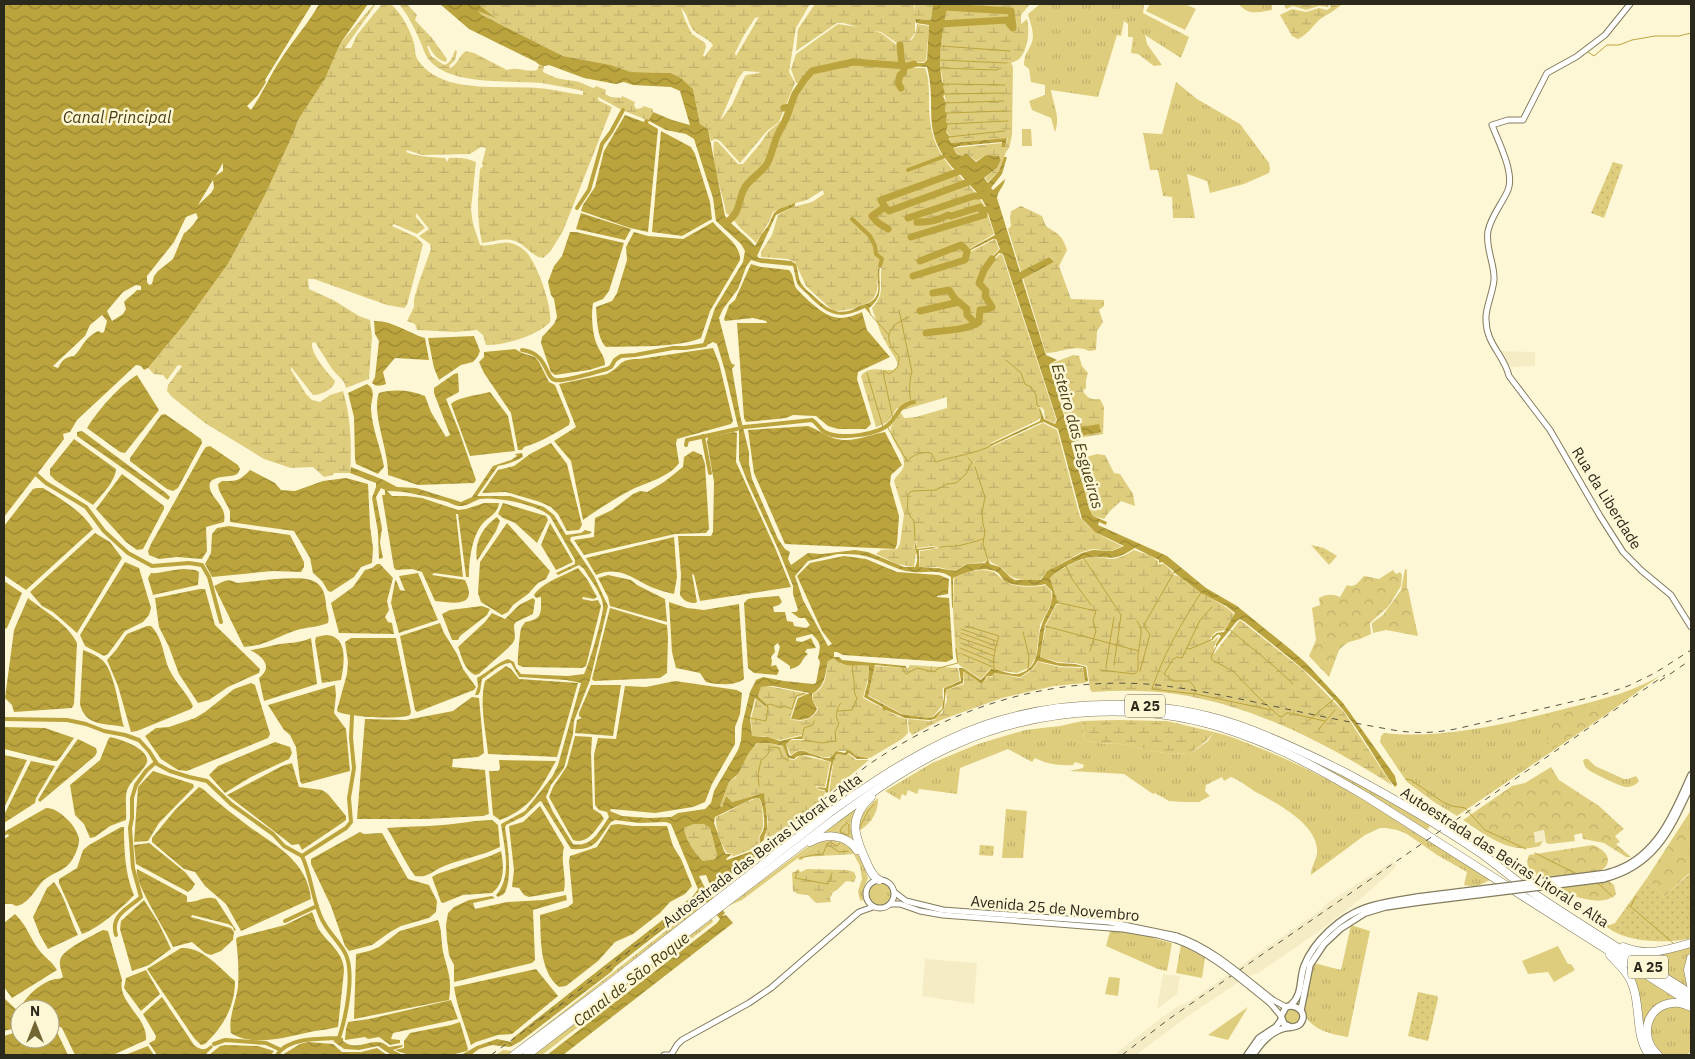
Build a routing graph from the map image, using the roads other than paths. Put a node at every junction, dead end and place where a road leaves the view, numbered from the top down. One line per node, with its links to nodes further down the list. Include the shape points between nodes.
1 (1630, 4): 2 (street, Rua da Liberdade, via 1604,35 1576,57 1547,73 1523,120 1492,125 1510,180 1488,231 1494,280 1486,317 1488,335 1509,376 1550,430 1623,552 1671,595)
2 (1691, 627)
3 (1691, 775): 7 (main road, via 1657,840 1634,862)
4 (883, 785): 6 (highway, Autoestrada das Beiras Litoral e Alta / A 25); 8 (highway, via 859,810 854,830 872,874); 21 (highway, Autoestrada das Beiras Litoral e Alta / A 25, via 961,742 1028,721 1121,712 1159,714 1196,721 1272,746 1320,770)
5 (1691, 785): 7 (main road, via 1670,828 1651,854 1633,868)
6 (795, 850): 9 (highway, via 822,837 846,840 860,855 870,875); 11 (highway, Autoestrada das Beiras Litoral e Alta / A 25)
7 (1602, 877): 13 (main road, bridge)
8 (879, 880): 9 (street); 10 (street, via 889,883)
9 (869, 884): 12 (street)
10 (894, 892): 14 (street); 18 (street, Avenida 25 de Novembro, via 906,901 943,910 1109,922)
11 (723, 900): 17 (highway, Autoestrada das Beiras Litoral e Alta / A 25); 19 (highway, Autoestrada das Beiras Litoral e Alta / A 25, via 850,798 928,749 986,725 1019,716 1051,709 1121,704 1198,714 1236,724 1324,762 1428,820)
12 (866, 900): 15 (street); 16 (street)
13 (1419, 900): 27 (main road, via 1385,902 1363,908 1332,928 1308,959 1299,995); 29 (main road, via 1365,913 1340,929 1324,944 1310,966)
14 (891, 904): 15 (street); 18 (street, Avenida 25 de Novembro, via 944,915 1123,929)
15 (873, 907): 16 (street)
16 (859, 912): 35 (street, via 781,980 754,1000 676,1044)
17 (705, 914): 32 (highway, Autoestrada das Beiras Litoral e Alta / A 25); 33 (highway, Autoestrada das Beiras Litoral e Alta / A 25)
18 (1177, 938): 25 (street, Avenida 25 de Novembro, bridge, via 1212,953)
19 (1605, 939): 20 (highway, via 1642,952); 24 (highway, Autoestrada das Beiras Litoral e Alta / A 25)
20 (1691, 943)
21 (1606, 949): 26 (highway, Autoestrada das Beiras Litoral e Alta / A 25); 38 (highway, via 1626,972 1633,986 1641,1038)
22 (1691, 958): 23 (highway, via 1688,973)
23 (1691, 985)
24 (1691, 994)
25 (1272, 1002): 27 (street, Avenida 25 de Novembro); 30 (street, Avenida 25 de Novembro)
26 (1691, 1003)
27 (1288, 1006): 29 (main road); 30 (main road)
28 (1691, 1007): 39 (highway, via 1680,1003 1667,1004 1651,1015 1646,1035)
29 (1301, 1010): 31 (main road, via 1302,1020)
30 (1281, 1018): 31 (main road, via 1286,1026); 36 (main road, via 1276,1026 1259,1038)
31 (1291, 1027): 37 (main road, via 1271,1034)
32 (514, 1055)
33 (528, 1055)
34 (664, 1055): 35 (street)
35 (671, 1055)
36 (1247, 1055)
37 (1253, 1055)
38 (1650, 1055)
39 (1658, 1055)

